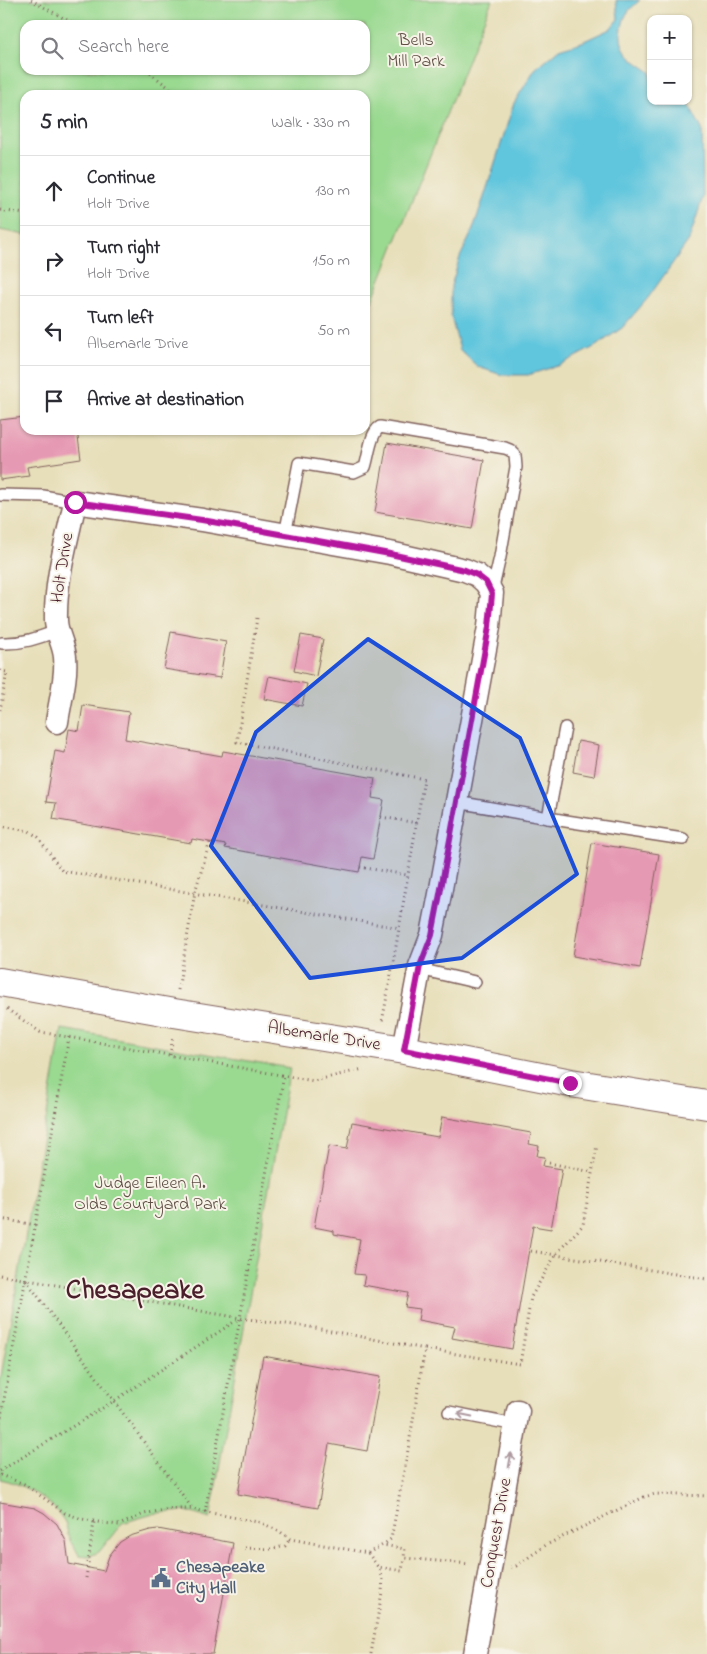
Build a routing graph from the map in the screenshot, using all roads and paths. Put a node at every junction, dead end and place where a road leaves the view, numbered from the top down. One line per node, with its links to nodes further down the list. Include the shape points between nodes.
1 (31, 0): 2 (path)
2 (67, 20)
3 (153, 75): 4 (path)
4 (172, 90)
5 (0, 210): 6 (path)
6 (20, 213)
7 (0, 495): 8 (lane, via 43,496)
8 (75, 502): 9 (street); 12 (street, Holt Drive, via 58,579)
9 (284, 535): 10 (street, via 465,570 486,582); 10 (lane, via 299,463 358,471 365,467 373,435 380,427 505,448 515,455 516,467)
10 (492, 594): 18 (street, via 489,627)
11 (257, 618): 21 (path, via 237,742 424,779)
12 (57, 631): 13 (lane, via 28,641); 16 (street, Holt Drive, via 66,668)
13 (2, 643)
14 (0, 671): 15 (path, via 7,672)
15 (0, 710)
16 (57, 722)
17 (564, 728): 20 (lane)
18 (457, 802): 20 (lane); 29 (street, via 432,935)
19 (381, 817): 21 (path)
20 (548, 818): 23 (lane)
21 (416, 823): 26 (path)
22 (0, 826): 27 (path, via 29,831 38,837 62,871)
23 (683, 839)
24 (210, 842): 27 (path)
25 (360, 867): 26 (path)
26 (407, 875): 28 (path)
27 (195, 892): 28 (path); 33 (path)
28 (400, 928): 35 (path)
29 (419, 969): 31 (lane); 36 (street)
30 (0, 982): 33 (street, Albemarle Drive)
31 (475, 982)
32 (0, 1004): 34 (path, via 40,1032)
33 (174, 1012): 35 (street, Albemarle Drive); 37 (path)
34 (70, 1037): 37 (path); 44 (path)
35 (377, 1046): 36 (street, Albemarle Drive); 38 (path, via 374,1066 314,1080)
36 (404, 1050): 39 (street, Albemarle Drive)
37 (170, 1055): 38 (path)
38 (284, 1075): 50 (path)
39 (707, 1105)
40 (597, 1145): 42 (path)
41 (549, 1163): 42 (path)
42 (592, 1172): 46 (path, via 583,1225)
43 (0, 1219): 44 (path)
44 (36, 1225): 49 (path)
45 (532, 1251): 46 (path)
46 (556, 1254): 48 (path); 51 (path, via 532,1297 520,1364)
47 (0, 1275): 49 (path)
48 (707, 1279)
49 (26, 1280): 50 (path); 52 (path); 55 (path)
50 (240, 1318): 51 (path); 52 (path); 60 (path)
51 (425, 1349): 63 (path, via 391,1539)
52 (114, 1401): 56 (path); 59 (path)
53 (449, 1412): 54 (lane, one-way to 53)
54 (517, 1418): 67 (street, Conquest Drive, one-way to 54)
55 (0, 1422)
56 (0, 1471)
57 (0, 1476): 61 (path, via 24,1484 66,1513)
58 (707, 1496): 67 (path, via 655,1494 546,1545 516,1566)
59 (192, 1509): 60 (path); 61 (path, via 144,1514 119,1525)
60 (205, 1512): 62 (path, via 262,1523)
61 (94, 1522): 69 (path)
62 (290, 1539): 64 (path, via 285,1546 272,1549); 65 (path)
63 (383, 1545): 65 (path); 66 (path, via 405,1549)
64 (246, 1548)
65 (368, 1553): 68 (path)
66 (404, 1558): 67 (path); 68 (path, via 402,1571)
67 (491, 1566): 70 (street, Conquest Drive)
68 (378, 1567): 71 (path, via 383,1578 382,1592)
69 (86, 1578)
70 (476, 1650)
71 (371, 1654)

